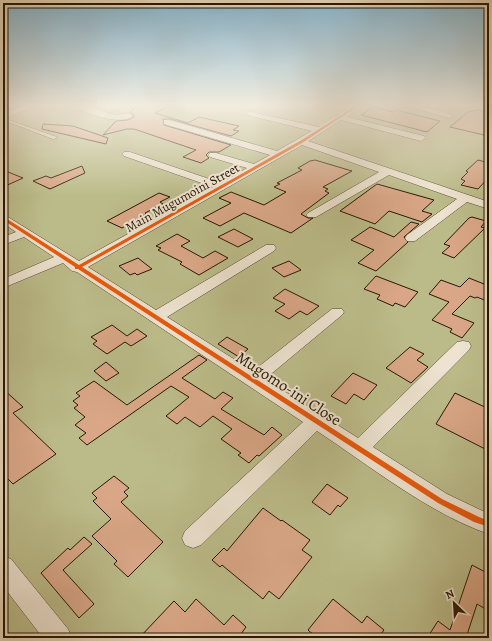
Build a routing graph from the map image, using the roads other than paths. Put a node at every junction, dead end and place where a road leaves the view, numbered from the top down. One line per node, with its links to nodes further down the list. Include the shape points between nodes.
1 (49, 136): 5 (lane)
2 (214, 136): 10 (street)
3 (311, 136): 7 (street, Main Mugumoini Street)
4 (413, 136): 6 (street)
5 (55, 138)
6 (421, 138)
7 (302, 142): 10 (street, Main Mugumoini Street); 12 (street)
8 (127, 154): 13 (street)
9 (213, 155): 11 (street)
10 (279, 155): 11 (street, Main Mugumoini Street)
11 (256, 168): 13 (street, Main Mugumoini Street)
12 (387, 172): 14 (street); 16 (street)
13 (223, 187): 23 (street, Main Mugumoini Street)
14 (465, 198): 15 (street); 19 (street)
15 (489, 206)
16 (312, 215)
17 (3, 218): 18 (street, Mugomo-ini Close)
18 (25, 232): 20 (street); 22 (street, Mugomo-ini Close)
19 (411, 238)
20 (3, 241)
21 (270, 248): 26 (street)
22 (63, 258): 23 (street, Mugomo-ini Close); 24 (street)
23 (77, 268): 26 (street, Mugomo-ini Close)
24 (3, 284)
25 (337, 312): 28 (street)
26 (155, 317): 28 (street, Mugomo-ini Close)
27 (464, 346): 30 (street)
28 (253, 380): 29 (street, Mugomo-ini Close)
29 (316, 421): 30 (street, Mugomo-ini Close); 32 (street)
30 (360, 448): 31 (street, Mugomo-ini Close, via 445,504)
31 (489, 524)
32 (193, 538)
33 (3, 567): 34 (street)
34 (59, 638)

